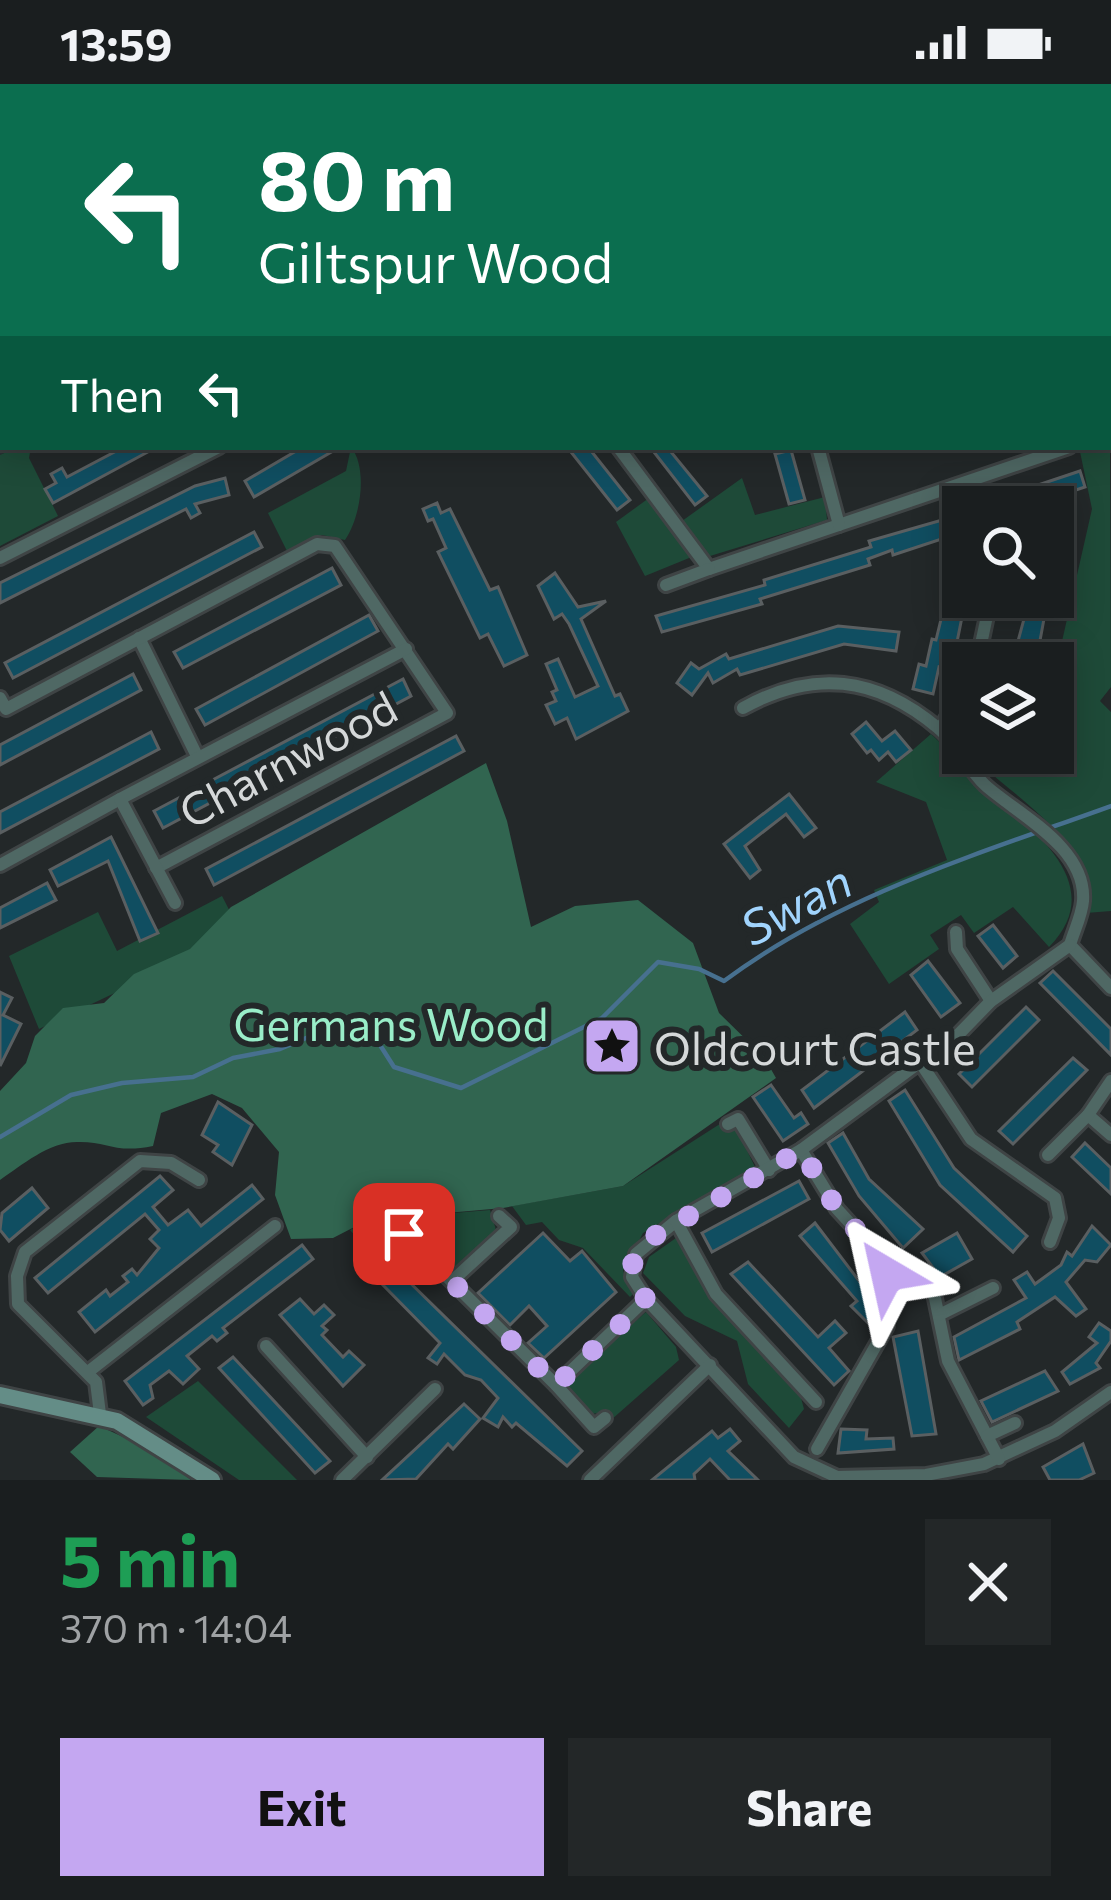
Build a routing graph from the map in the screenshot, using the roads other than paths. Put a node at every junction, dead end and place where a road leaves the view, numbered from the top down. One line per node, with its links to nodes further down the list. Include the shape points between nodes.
1 (213, 450): 8 (street)
2 (620, 450): 9 (street)
3 (819, 450): 7 (street)
4 (1019, 450): 6 (street)
5 (1059, 450): 6 (street)
6 (1024, 461): 7 (street)
7 (839, 525): 9 (street)
8 (0, 558)
9 (709, 569): 10 (street)
10 (666, 585)
11 (139, 638): 12 (street, Charnwood, via 317,544 334,546); 13 (street, Charnwood); 17 (street, Charnwood)
12 (406, 649): 17 (street, Charnwood); 20 (street, Charnwood, via 447,713)
13 (2, 706)
14 (743, 709): 16 (street, via 820,680 873,688)
15 (942, 726): 16 (street)
16 (940, 729): 23 (street, via 985,784 1032,818 1070,861 1084,898)
17 (197, 756): 18 (street, Charnwood)
18 (120, 799): 19 (street, Charnwood); 20 (street, Charnwood)
19 (0, 865)
20 (156, 868): 21 (street, Charnwood)
21 (175, 904)
22 (956, 932): 25 (street, via 957,949)
23 (1070, 945): 24 (street); 25 (street)
24 (1111, 988)
25 (991, 1001): 26 (street)
26 (954, 1039)
27 (1111, 1081): 28 (street)
28 (1088, 1115): 30 (street); 32 (street)
29 (728, 1124): 33 (street, via 738,1119)
30 (1111, 1135)
31 (801, 1150): 33 (street); 38 (street, via 920,1062 971,1139 1055,1198 1059,1218); 40 (street)
32 (1048, 1155)
33 (769, 1170): 36 (street)
34 (199, 1180): 49 (street, via 171,1163 140,1160 26,1252 18,1304)
35 (500, 1216): 41 (street, via 511,1227)
36 (676, 1221): 44 (street, via 632,1260); 54 (street, via 716,1294)
37 (275, 1226): 49 (street)
38 (1050, 1242)
39 (390, 1246): 41 (street, via 404,1234)
40 (887, 1274)
41 (452, 1280): 50 (street)
42 (932, 1284): 45 (street)
43 (993, 1288): 45 (street)
44 (646, 1300): 48 (street); 50 (street)
45 (939, 1315): 58 (street, via 949,1361)
46 (886, 1326): 59 (street)
47 (266, 1346): 60 (street)
48 (710, 1365): 62 (street, via 794,1457 825,1474); 65 (street)
49 (88, 1372): 55 (street)
50 (556, 1385): 56 (street, via 594,1427)
51 (435, 1388): 60 (street)
52 (1111, 1392): 61 (street)
53 (0, 1395): 55 (main road)
54 (816, 1402)
55 (100, 1414): 63 (main road)
56 (605, 1418)
57 (1015, 1424): 58 (street)
58 (987, 1436): 61 (street)
59 (818, 1449)
60 (368, 1457): 64 (street)
61 (999, 1459): 62 (street, via 945,1473)
62 (861, 1479)
63 (212, 1480)
64 (342, 1480)
65 (590, 1480)

